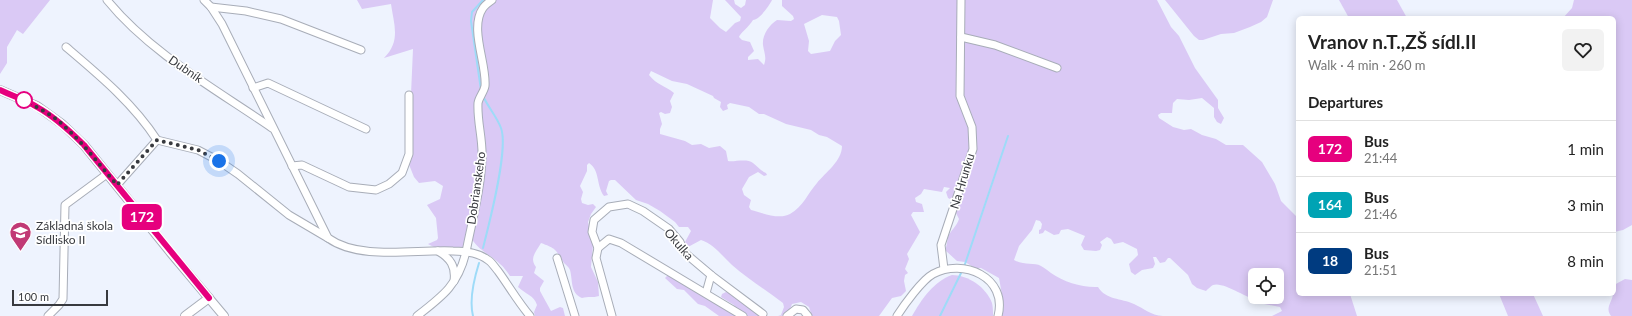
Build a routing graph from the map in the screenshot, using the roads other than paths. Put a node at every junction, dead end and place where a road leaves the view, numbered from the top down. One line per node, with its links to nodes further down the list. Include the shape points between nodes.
1 (107, 0): 15 (street, Dubník, via 158,50)
2 (204, 0): 5 (street, Dubník)
3 (492, 0): 26 (street, Dobrianskeho, via 483,7 479,17 485,87 479,98 482,159)
4 (962, 0): 8 (street, Na Hrunku)
5 (211, 7): 6 (street); 7 (street, Dubník)
6 (230, 9): 7 (street, via 223,15); 10 (street, via 281,19)
7 (222, 24): 12 (street, Dubník)
8 (961, 36): 11 (street, via 995,45); 28 (street, Na Hrunku, via 960,96 972,127 973,149 941,245)
9 (66, 47): 17 (street, via 121,96 146,122)
10 (361, 50)
11 (1057, 68)
12 (253, 88): 15 (street, Dubník); 16 (street, via 268,83)
13 (0, 90): 19 (street, via 37,106 62,124 84,145)
14 (409, 95): 18 (street, via 409,154 402,173 389,184 376,190 349,187 302,165)
15 (273, 129): 18 (street, Dubník)
16 (366, 129)
17 (157, 140): 20 (street); 22 (street, via 198,150 219,161)
18 (292, 166): 21 (street, Dubník)
19 (107, 174): 20 (street); 34 (street, via 65,205 63,299)
20 (117, 185): 32 (street)
21 (317, 217): 22 (street); 23 (street, Dubník)
22 (307, 226): 23 (street)
23 (328, 238): 25 (street, via 352,249 374,252)
24 (598, 248): 29 (street, Okulka, via 592,232 594,220 609,207 628,204 669,229 680,242 685,254); 31 (street, Okulka, via 609,240 621,243); 40 (street, Okulka, via 596,258)
25 (436, 250): 26 (street); 30 (street, via 446,256 453,265)
26 (466, 252): 30 (street, Dobrianskeho); 38 (street, via 487,259)
27 (557, 258): 39 (street)
28 (944, 269): 44 (street, via 931,274); 45 (street, via 971,269 984,276 996,291)
29 (711, 276): 31 (street); 33 (street, Okulka)
30 (454, 284): 37 (street, Dobrianskeho)
31 (706, 294): 41 (street, Okulka)
32 (209, 298): 35 (street); 36 (street)
33 (763, 314)
34 (48, 316)
35 (185, 316)
36 (224, 316)
37 (417, 316)
38 (530, 316)
39 (575, 316)
40 (612, 316)
41 (742, 316)
42 (787, 316): 43 (street, via 796,309 803,310)
43 (808, 316)
44 (897, 316)
45 (998, 316)

